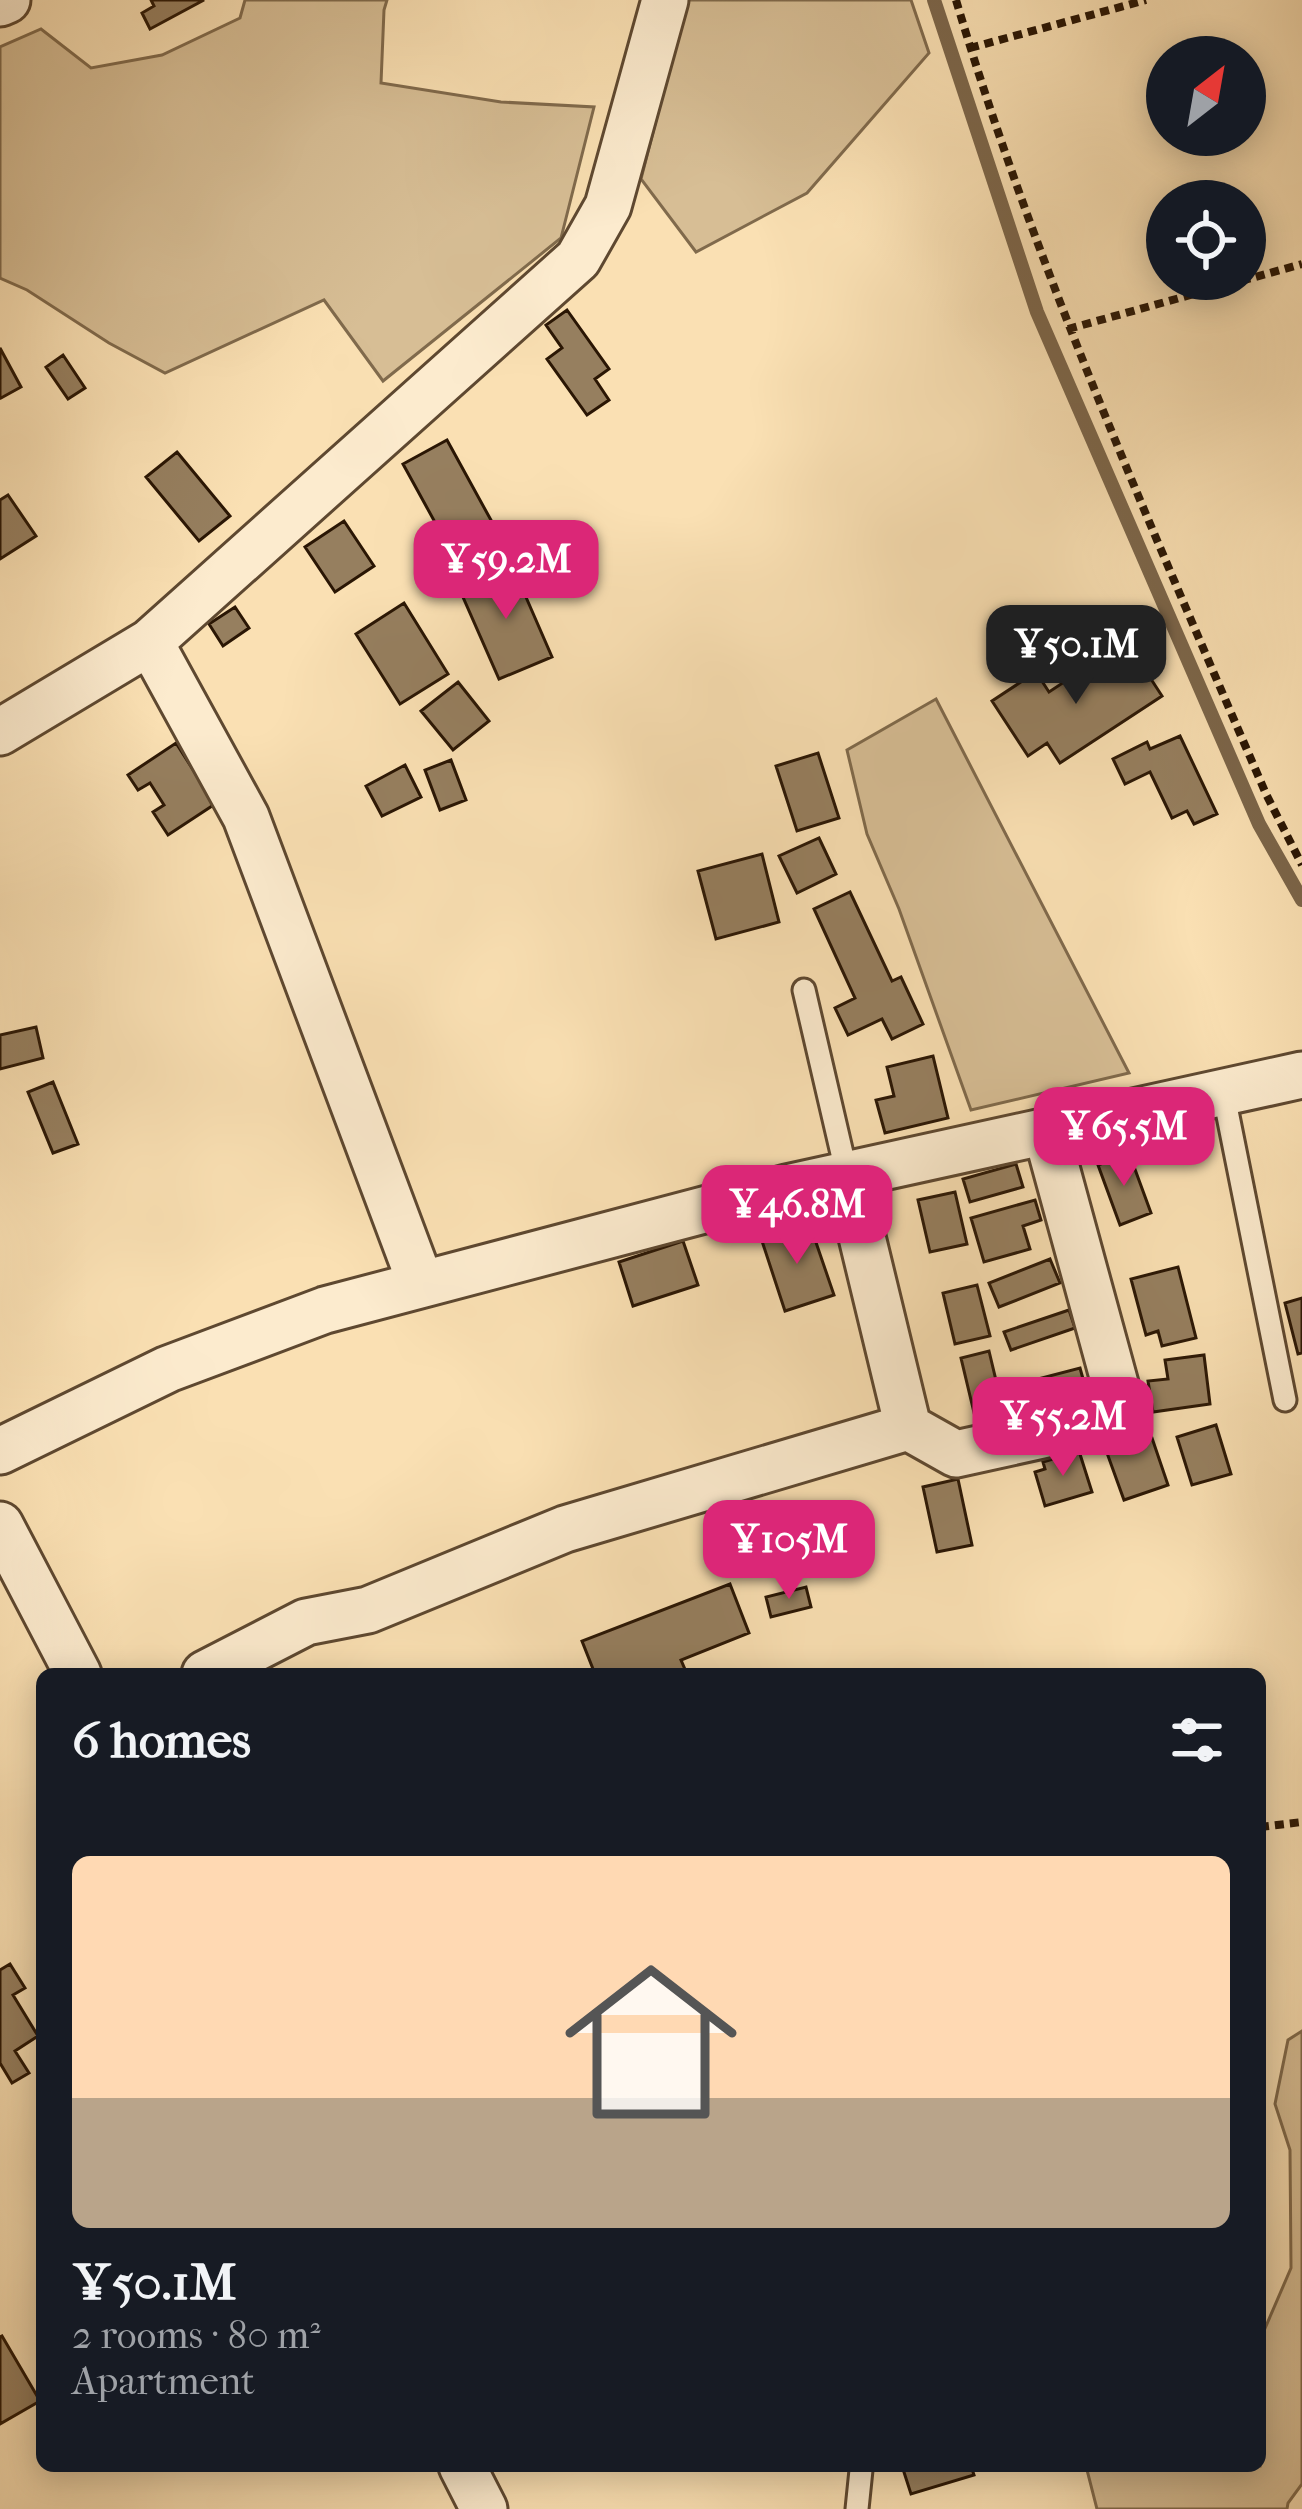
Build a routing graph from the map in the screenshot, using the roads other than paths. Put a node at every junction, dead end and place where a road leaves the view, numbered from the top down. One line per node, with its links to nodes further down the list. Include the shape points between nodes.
1 (664, 0): 2 (street, via 608,206 578,260)
2 (150, 642): 3 (street); 9 (street, via 246,817)
3 (0, 732)
4 (804, 990): 8 (lane)
5 (1302, 1075): 6 (street)
6 (1223, 1091): 7 (street); 10 (lane)
7 (1046, 1131): 8 (street); 11 (street, via 1124,1417 956,1454)
8 (847, 1175): 9 (street); 11 (street)
9 (422, 1284): 12 (street, via 325,1310 168,1369)
10 (1285, 1400)
11 (908, 1427): 15 (street, via 565,1529 368,1610 306,1622)
12 (0, 1451)
13 (0, 1526): 14 (street)
14 (75, 1668)
15 (218, 1668)
16 (465, 2472): 18 (street)
17 (861, 2472): 19 (lane)
18 (484, 2509)
19 (857, 2509)

